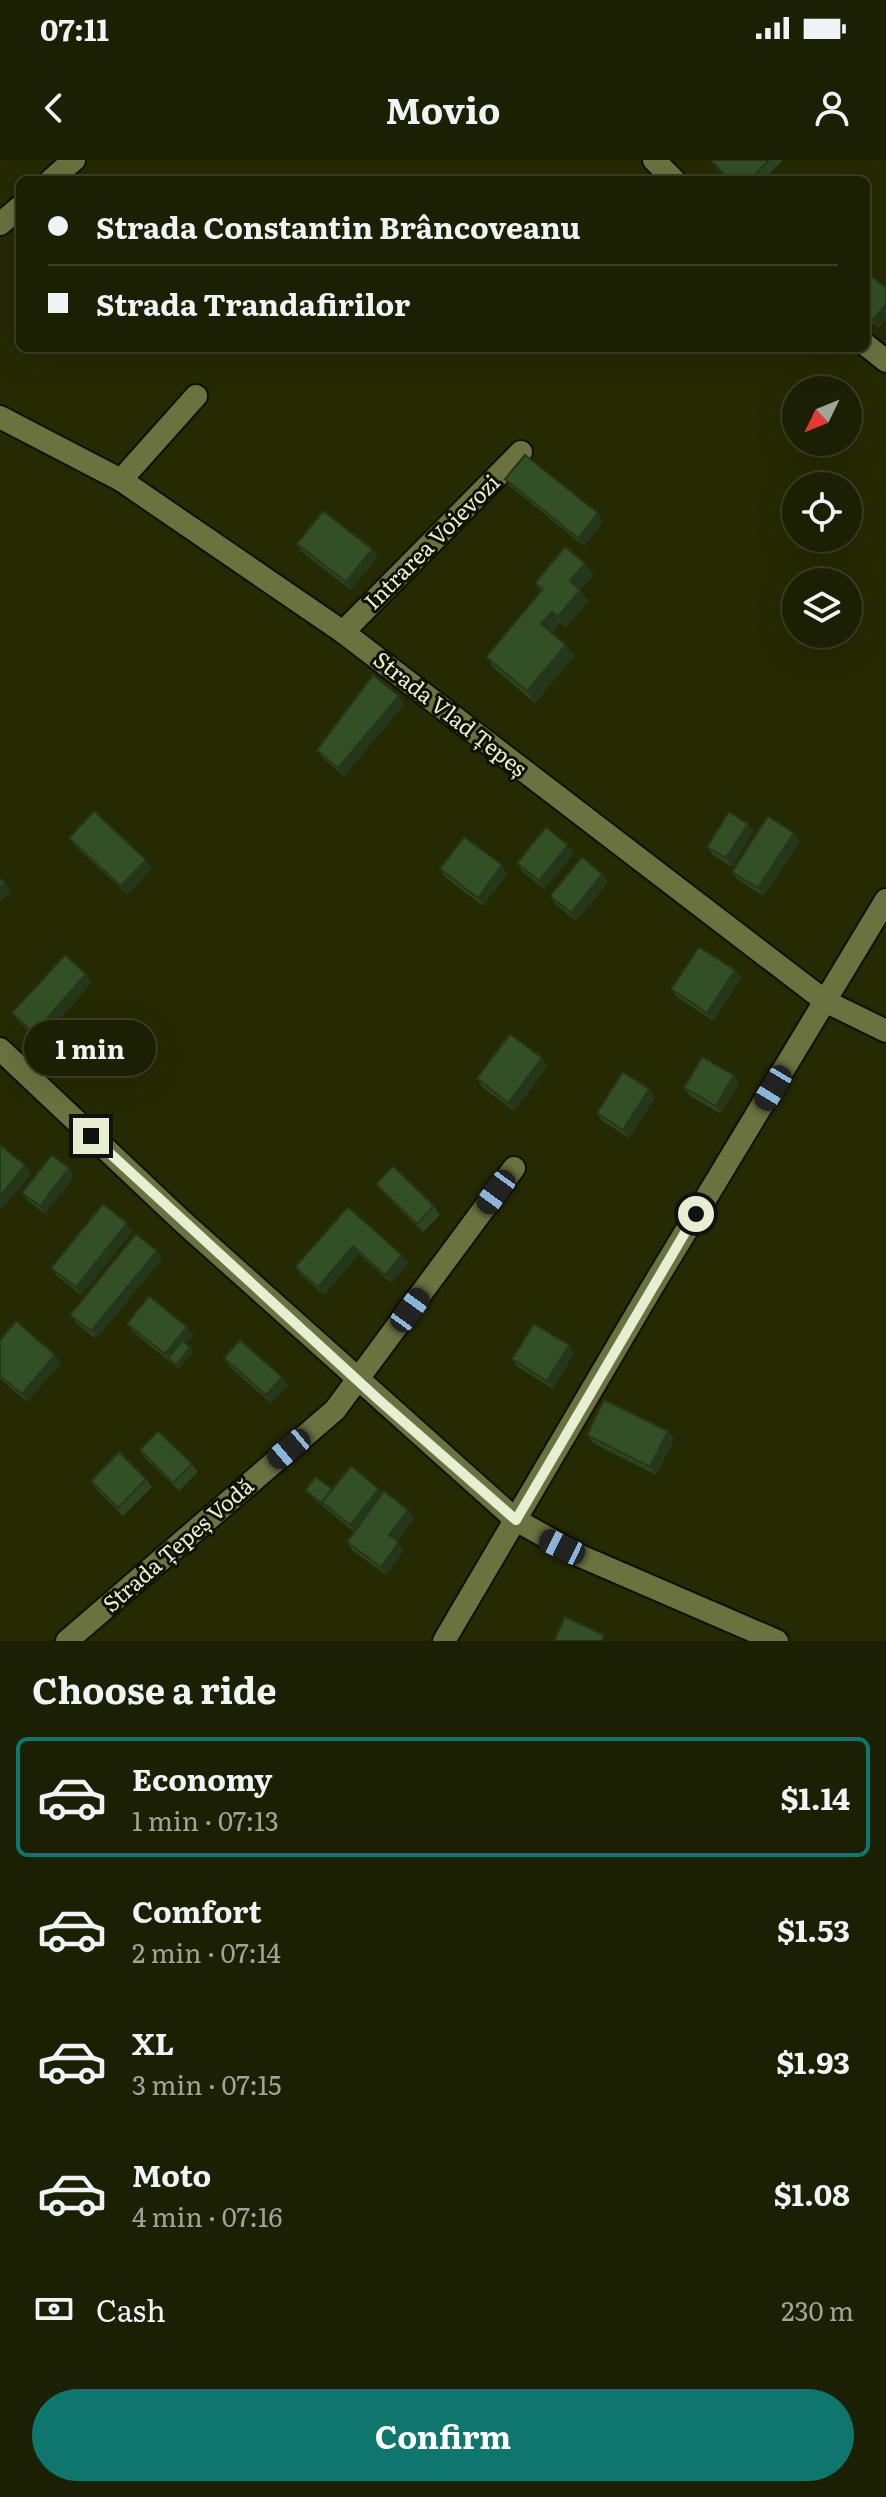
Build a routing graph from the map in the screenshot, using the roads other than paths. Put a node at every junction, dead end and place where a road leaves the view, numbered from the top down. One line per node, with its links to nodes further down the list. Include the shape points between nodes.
1 (74, 160): 3 (street)
2 (654, 160): 4 (street)
3 (56, 176)
4 (670, 176)
5 (16, 210): 6 (street)
6 (0, 224)
7 (870, 348): 8 (street)
8 (886, 361)
9 (196, 396): 12 (street)
10 (0, 417): 12 (street, Strada Vlad Țepeș)
11 (521, 452): 13 (street, Intrarea Voievozi)
12 (121, 480): 13 (street, Strada Vlad Țepeș)
13 (343, 632): 15 (street, Strada Vlad Țepeș)
14 (886, 900): 15 (street)
15 (825, 1001): 16 (street, Strada Vlad Țepeș); 20 (street)
16 (886, 1031)
17 (0, 1049): 19 (street)
18 (514, 1168): 19 (street, Strada Țepeș Vodă)
19 (358, 1382): 20 (street); 21 (street, Strada Țepeș Vodă, via 335,1410)
20 (516, 1520): 22 (street); 23 (street, via 578,1555)
21 (67, 1641)
22 (444, 1641)
23 (777, 1641)

